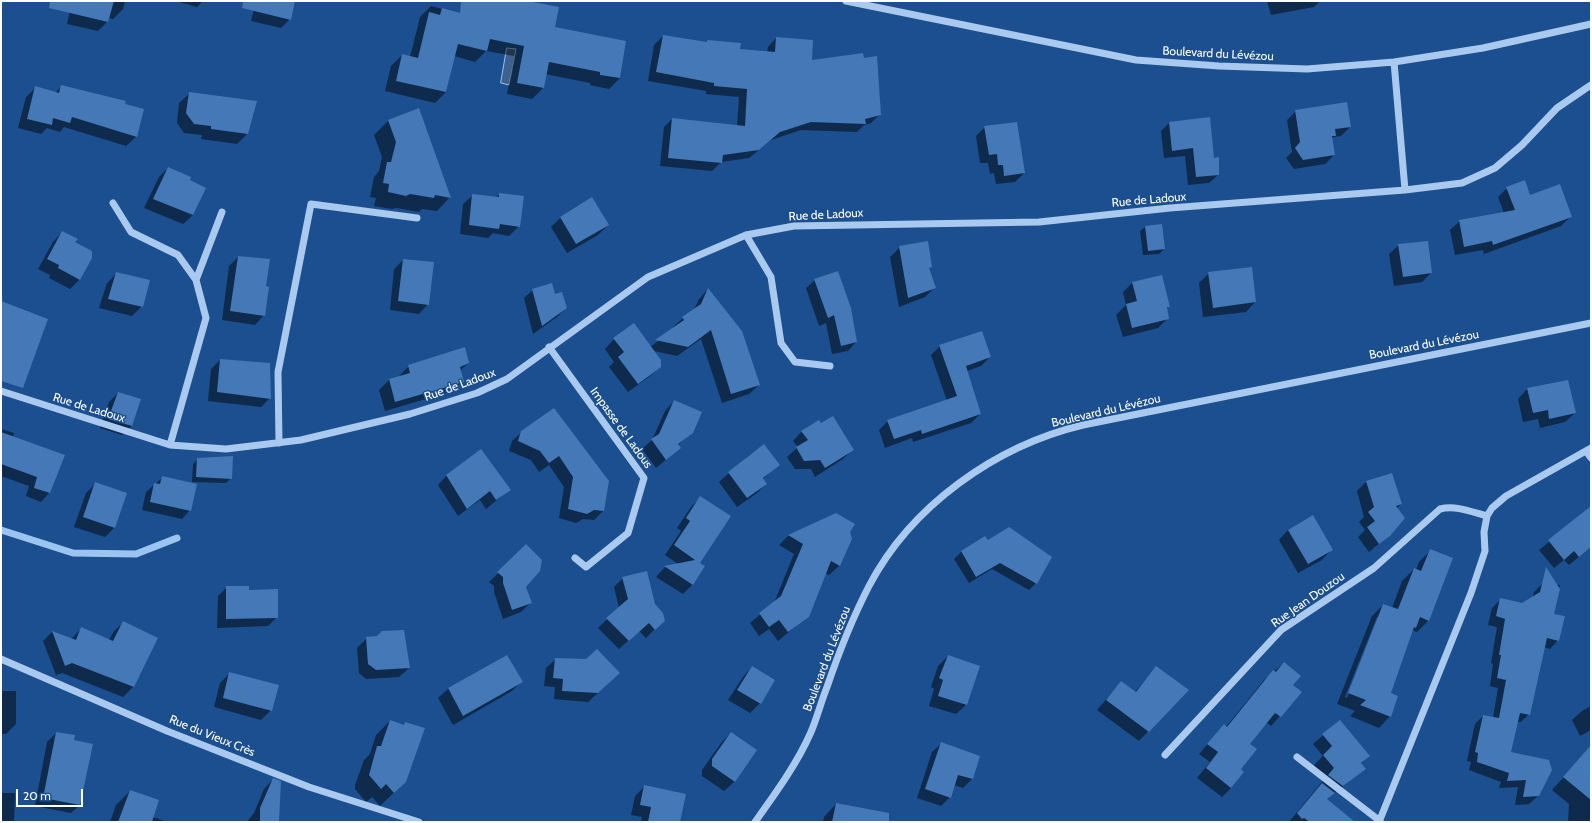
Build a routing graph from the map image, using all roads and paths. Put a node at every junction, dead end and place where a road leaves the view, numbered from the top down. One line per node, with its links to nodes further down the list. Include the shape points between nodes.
1 (846, 1): 3 (street, Boulevard du Lévézou, via 1136,60 1307,69)
2 (1591, 24): 3 (street, Boulevard du Lévézou, via 1483,48)
3 (1394, 62): 5 (street)
4 (1591, 85): 5 (street, Rue de Ladoux, via 1556,108 1495,168 1462,183)
5 (1405, 190): 9 (street, Rue de Ladoux, via 1170,208 1039,222 794,226)
6 (113, 203): 10 (street, via 130,232 178,255)
7 (222, 212): 10 (street)
8 (417, 218): 15 (street, via 311,204 278,372)
9 (746, 235): 12 (street, Rue de Ladoux, via 648,277); 13 (street, via 771,277 781,343 795,362)
10 (196, 280): 16 (street, via 206,318)
11 (1591, 323): 26 (street, Boulevard du Lévézou, via 1083,425 1034,440 998,458 958,483 922,516 893,549 870,585 847,633 811,733 783,783)
12 (549, 347): 15 (street, Rue de Ladoux, via 507,379 478,393 410,414); 20 (street, Impasse de Ladous, via 644,478 628,533 586,567)
13 (830, 366)
14 (1, 391): 16 (street, Rue de Ladoux)
15 (280, 443): 16 (street, Rue de Ladoux, via 226,449)
16 (170, 445)
17 (1588, 450): 18 (street); 19 (street, via 1506,496)
18 (1591, 458)
19 (1487, 516): 22 (street, Rue Jean Douzou, via 1449,506 1440,508 1374,568 1281,630); 24 (street, via 1484,532 1485,551 1471,592)
20 (575, 558)
21 (1, 659): 25 (street, Rue du Vieux Crès, via 167,731 309,787)
22 (1165, 755)
23 (1297, 757): 24 (street)
24 (1380, 821)
25 (419, 822)
26 (755, 822)

